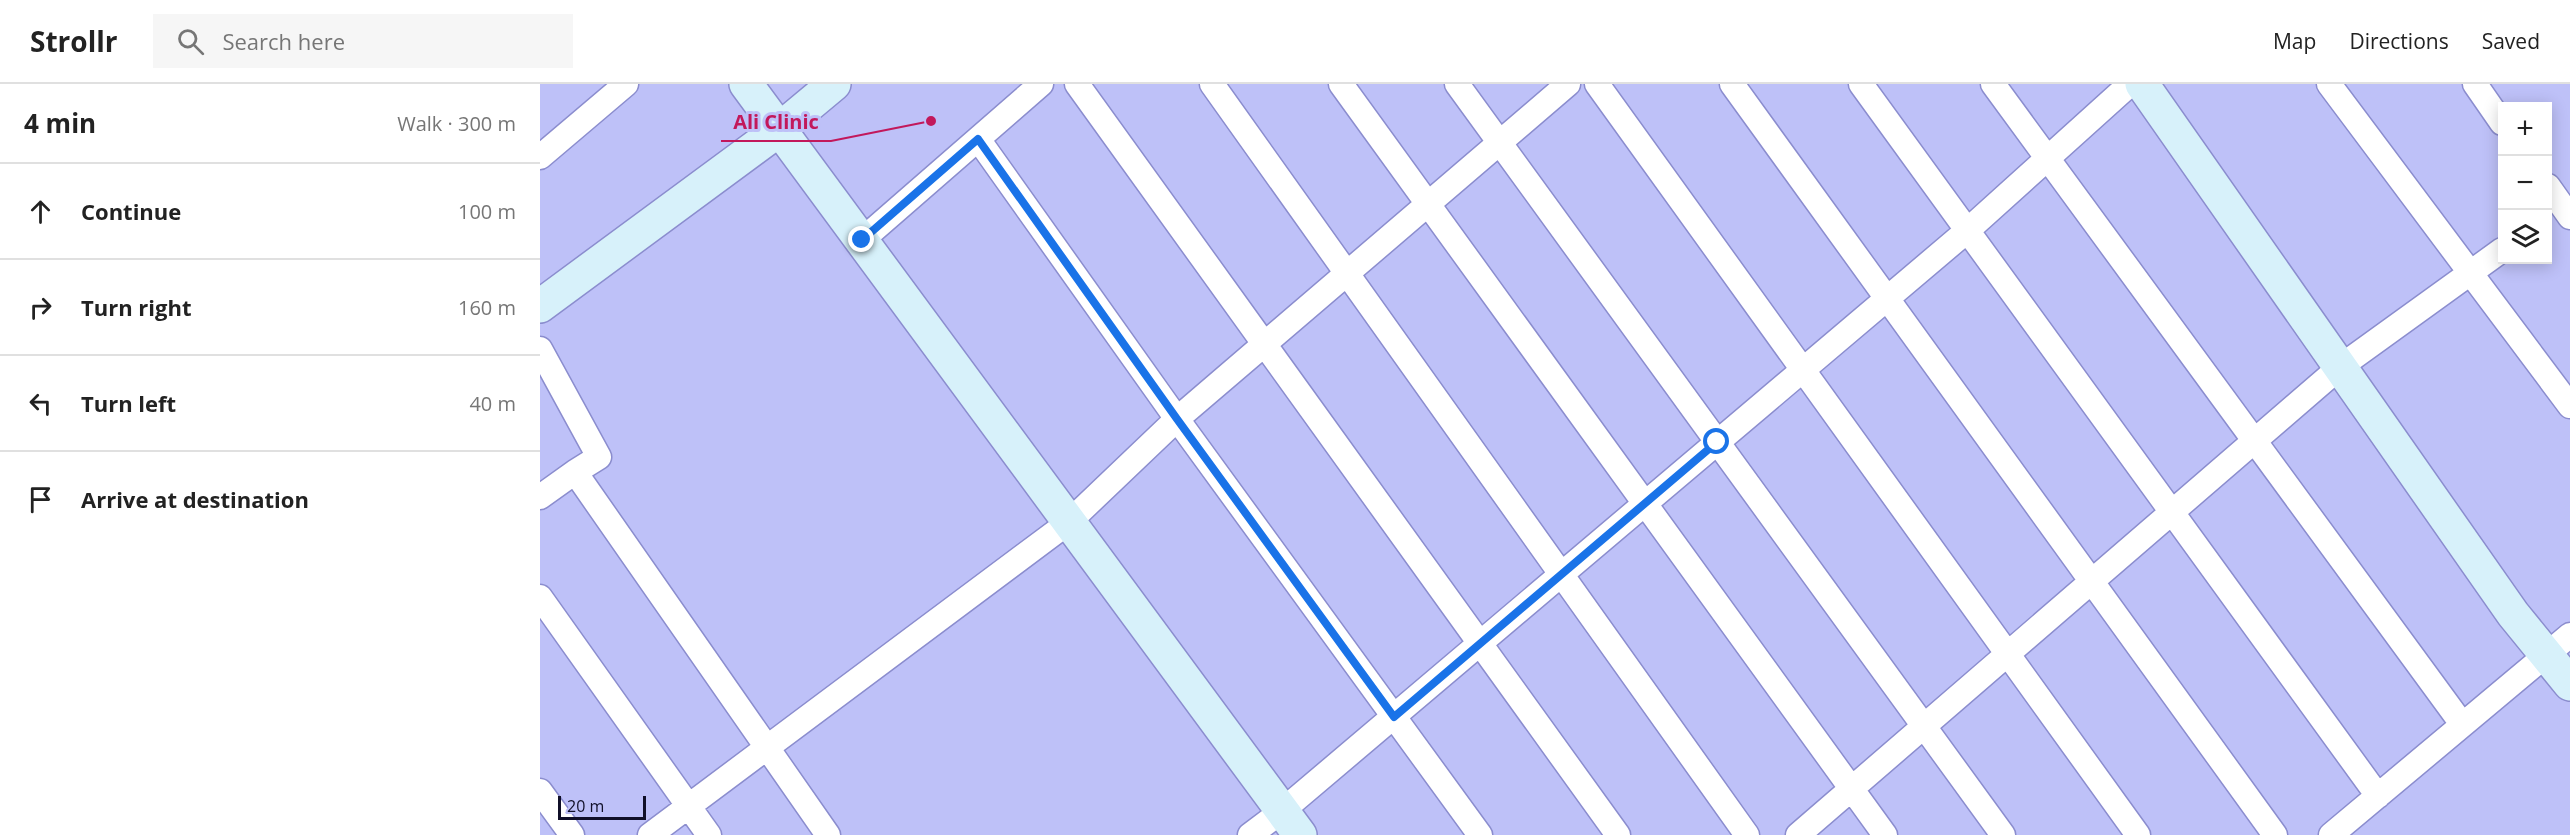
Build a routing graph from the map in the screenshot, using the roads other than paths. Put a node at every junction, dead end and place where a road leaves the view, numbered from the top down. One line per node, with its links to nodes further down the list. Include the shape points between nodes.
1 (626, 84): 22 (street)
2 (746, 84): 19 (street)
3 (834, 84): 19 (street)
4 (1041, 84): 20 (street)
5 (1077, 84): 34 (street)
6 (1212, 84): 31 (street)
7 (1341, 84): 25 (street)
8 (1457, 84): 21 (street)
9 (1568, 84): 21 (street)
10 (1597, 84): 37 (street)
11 (1732, 84): 32 (street)
12 (1861, 84): 27 (street)
13 (1993, 84): 23 (street)
14 (2130, 84): 23 (street)
15 (2142, 84): 36 (street)
16 (2329, 84): 30 (street)
17 (2475, 84): 18 (street)
18 (2498, 117)
19 (780, 129): 28 (street); 33 (street)
20 (978, 139): 28 (street); 39 (street)
21 (1500, 143): 25 (street); 41 (street)
22 (541, 154)
23 (2048, 158): 27 (street); 40 (street)
24 (2552, 194): 26 (street)
25 (1428, 204): 31 (street); 44 (street)
26 (2563, 211)
27 (1968, 230): 32 (street); 45 (street)
28 (862, 240): 46 (street)
29 (2498, 253): 30 (street)
30 (2470, 273): 36 (street); 38 (street)
31 (1347, 274): 34 (street); 47 (street)
32 (1887, 298): 37 (street); 48 (street)
33 (540, 306)
34 (1265, 344): 39 (street); 50 (street)
35 (540, 349): 42 (street, via 599,457)
36 (2340, 367): 40 (street); 51 (street, via 2513,614)
37 (1803, 370): 41 (street); 52 (street)
38 (2570, 406)
39 (1177, 419): 46 (street); 54 (street)
40 (2255, 441): 45 (street); 55 (street)
41 (1717, 442): 44 (street); 56 (street)
42 (575, 472): 43 (street); 57 (street)
43 (540, 497)
44 (1645, 503): 47 (street); 58 (street)
45 (2172, 512): 48 (street); 60 (street)
46 (1069, 522): 57 (street); 62 (street)
47 (1561, 574): 50 (street); 70 (street)
48 (2092, 582): 52 (street); 75 (street)
49 (540, 597): 61 (street)
50 (1480, 643): 54 (street); 69 (street)
51 (2558, 644): 53 (street); 55 (street)
52 (2007, 654): 56 (street); 74 (street)
53 (2570, 684)
54 (1394, 717): 62 (street); 68 (street)
55 (2462, 724): 60 (street)
56 (1924, 726): 58 (street); 73 (street)
57 (766, 748): 61 (street); 66 (street)
58 (1851, 789): 71 (street); 72 (street)
59 (540, 791): 63 (street)
60 (2378, 796): 76 (street)
61 (688, 806): 64 (street); 65 (street)
62 (1291, 823): 67 (street)
63 (572, 835)
64 (650, 835)
65 (709, 835)
66 (828, 835)
67 (1251, 835)
68 (1479, 835)
69 (1618, 835)
70 (1747, 835)
71 (1798, 835)
72 (1885, 835)
73 (2003, 835)
74 (2138, 835)
75 (2275, 835)
76 (2331, 835)

